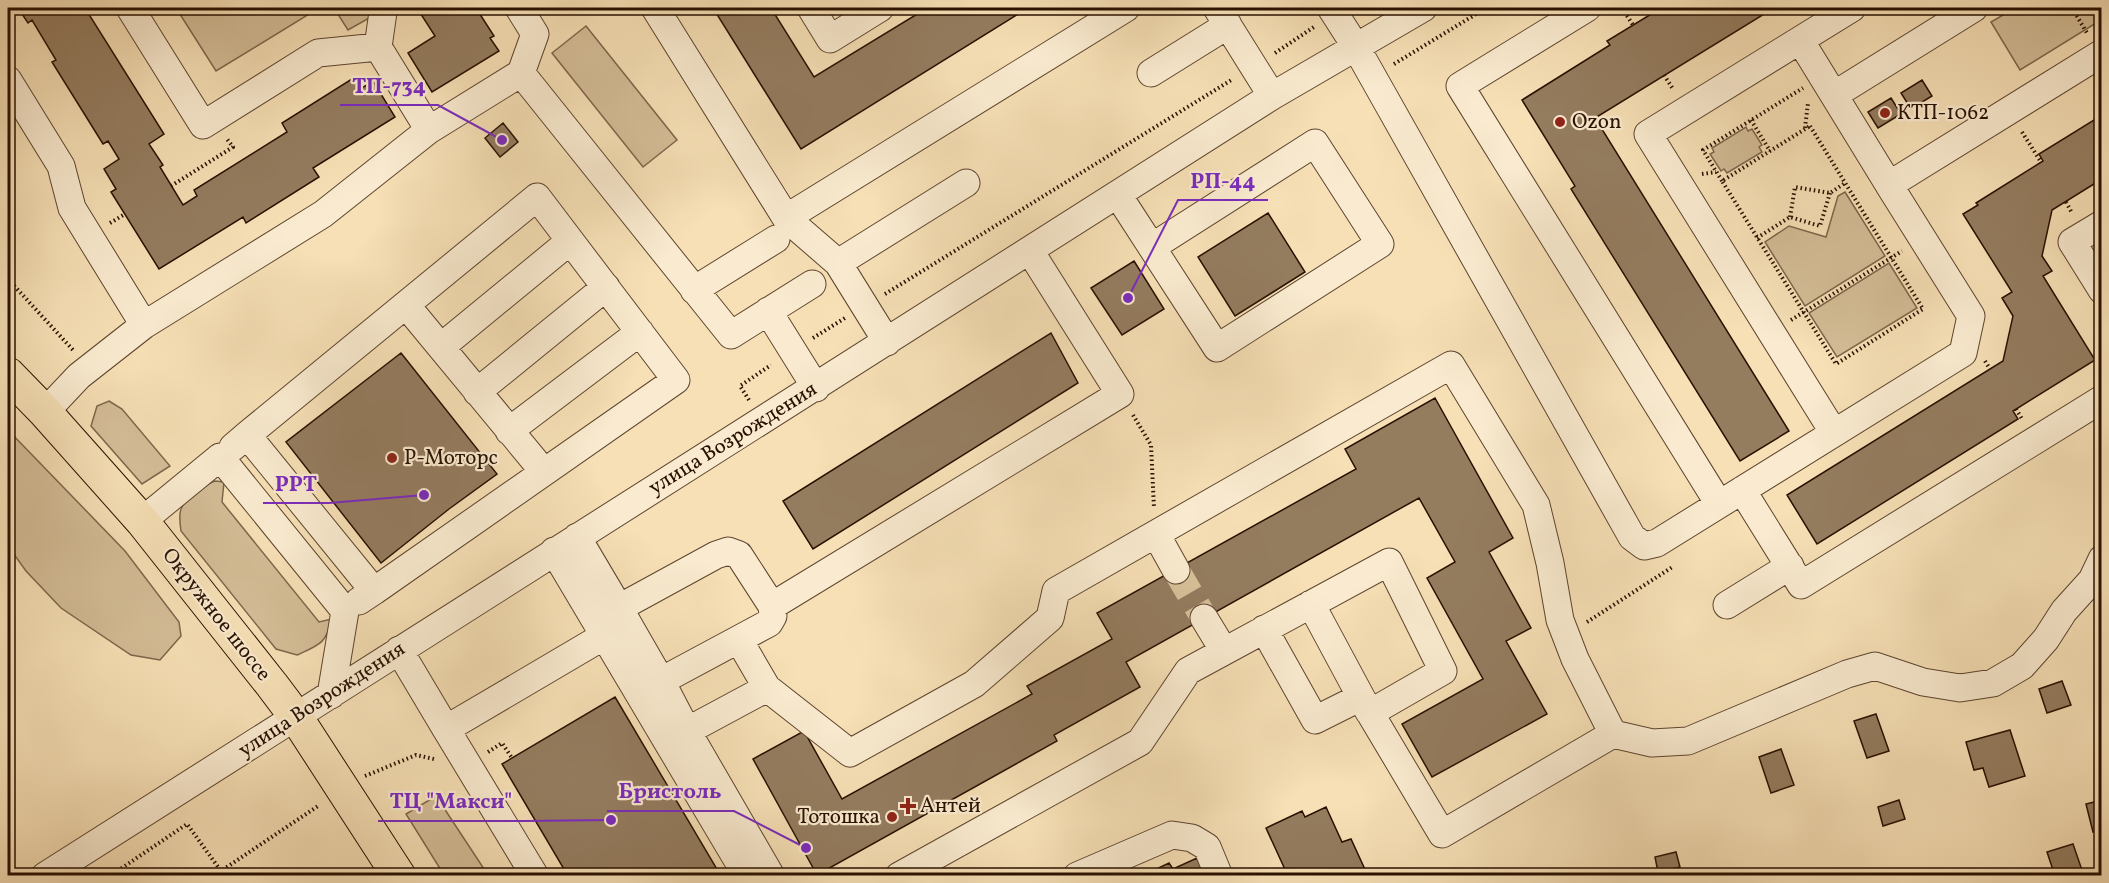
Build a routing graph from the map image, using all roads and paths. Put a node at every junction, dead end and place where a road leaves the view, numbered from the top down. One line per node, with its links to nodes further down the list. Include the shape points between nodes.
1 (130, 8): 29 (street, via 203,125)
2 (380, 8): 18 (street, via 383,12)
3 (519, 8): 22 (street, via 535,34)
4 (655, 8): 45 (street)
5 (811, 8): 6 (street, via 830,39)
6 (880, 8)
7 (1126, 8): 45 (street)
8 (1423, 8): 19 (street, улица Возрождения)
9 (1486, 8): 24 (path)
10 (1587, 8): 82 (street, via 1460,86)
11 (1622, 8): 16 (path)
12 (1852, 8): 17 (street)
13 (1974, 8): 26 (street)
14 (1333, 11): 19 (street); 21 (path)
15 (1222, 16): 21 (street); 23 (street)
16 (1633, 25)
17 (1800, 40): 26 (street); 64 (street, via 1648,134)
18 (378, 47): 29 (street, via 318,53); 31 (street)
19 (1356, 47): 24 (street); 27 (street, улица Возрождения)
20 (2102, 53): 28 (street)
21 (1253, 67): 27 (street); 59 (path)
22 (521, 73): 31 (street); 56 (street)
23 (1151, 73)
24 (1373, 77): 82 (street, via 1632,537 1644,546 1656,543)
25 (8, 80): 62 (street, via 61,166 72,208)
26 (1822, 91): 30 (path, via 1808,85); 39 (street)
27 (1272, 96): 42 (street, улица Возрождения)
28 (2009, 111): 34 (path); 39 (street)
29 (214, 118): 40 (path, via 233,147)
30 (1751, 120): 32 (path); 36 (path, via 1703,150)
31 (429, 130): 62 (street, via 323,214)
32 (1770, 151): 35 (path, via 1810,126); 36 (path)
33 (1843, 161): 35 (path)
34 (2041, 162)
35 (1834, 166): 38 (path)
36 (1722, 181): 46 (path)
37 (966, 183): 52 (street)
38 (1845, 183): 41 (path); 51 (path)
39 (1889, 185): 47 (street)
40 (171, 186)
41 (1830, 193): 43 (path, via 1796,187); 43 (path, via 1820,226)
42 (1118, 195): 49 (street); 50 (street, улица Возрождения)
43 (1790, 217): 46 (path)
44 (2102, 224): 57 (street, via 2072,242)
45 (781, 229): 52 (street); 56 (street)
46 (1757, 238): 61 (path)
47 (1923, 238): 51 (path); 77 (street, via 1971,316 1963,353)
48 (570, 241): 55 (street); 58 (street, via 537,197); 66 (street)
49 (1152, 247): 49 (street, via 1216,348 1380,244 1315,143)
50 (1030, 251): 65 (street, улица Возрождения); 72 (street)
51 (1891, 257): 61 (path); 61 (path, via 1923,309 1836,364)
52 (838, 263): 59 (street)
53 (8, 279): 68 (path)
54 (812, 284): 60 (street)
55 (606, 287): 63 (street); 71 (street)
56 (694, 290): 60 (street, via 731,335)
57 (2102, 290)
58 (406, 305): 66 (street); 78 (street)
59 (865, 306): 65 (street); 67 (path)
60 (768, 311): 67 (street)
61 (1803, 312): 64 (path)
62 (144, 325): 68 (street)
63 (640, 332): 76 (street); 80 (street, via 676,380)
64 (1771, 332): 77 (street)
65 (887, 342): 70 (street, улица Возрождения)
66 (441, 347): 71 (street)
67 (792, 351): 70 (street); 75 (path, via 740,386)
68 (90, 368): 74 (street)
69 (8, 374): 74 (main road, Окружное шоссе)
70 (816, 387): 75 (street, улица Возрождения)
71 (477, 392): 76 (street)
72 (1120, 394): 84 (path, via 1151,445); 94 (street)
73 (2102, 399): 89 (street, via 1801,585)
74 (45, 412): 83 (main road, Окружное шоссе)
75 (763, 421): 85 (street, улица Возрождения)
76 (509, 431): 80 (street)
77 (1834, 433): 81 (street)
78 (247, 435): 79 (street); 91 (street)
79 (220, 457): 83 (street); 96 (street)
80 (543, 472): 91 (street)
81 (1742, 490): 82 (street); 89 (street)
82 (1719, 504)
83 (142, 521): 108 (main road, Окружное шоссе)
84 (1155, 534): 90 (street); 100 (street, via 1451,365 1536,505); 105 (street, via 1056,591 1050,618 974,684 850,753)
85 (577, 537): 86 (street, улица Возрождения); 95 (street)
86 (554, 551): 99 (street); 102 (street, улица Возрождения)
87 (2102, 560): 111 (street, via 2092,580 2064,611 2046,639 2022,666 1993,683 1960,688 1923,682 1875,666 1688,741 1652,743)
88 (1679, 562): 100 (path)
89 (1790, 566): 93 (street)
90 (1176, 570)
91 (374, 591): 96 (street)
92 (1311, 604): 98 (street); 107 (street); 107 (street, via 1389,562 1443,671)
93 (1727, 604)
94 (772, 606): 95 (street, via 739,555 728,551); 101 (street, via 769,623)
95 (619, 608): 104 (street)
96 (345, 611): 106 (street)
97 (1204, 618): 103 (street)
98 (1264, 629): 103 (street); 107 (street, via 1315,720)
99 (604, 636): 109 (street); 119 (street)
100 (1566, 636): 111 (street)
101 (740, 639): 104 (street); 105 (street)
102 (399, 650): 106 (street, улица Возрождения); 109 (street)
103 (1224, 651): 121 (street, via 1188,670 1140,742)
104 (661, 681): 110 (street)
105 (767, 688): 110 (street)
106 (331, 695): 108 (street, улица Возрождения)
107 (1365, 705): 111 (street, via 1442,834)
108 (297, 717): 113 (street, улица Возрождения); 117 (main road, Окружное шоссе)
109 (446, 729): 118 (street)
110 (687, 731): 120 (street)
111 (1613, 734)
112 (318, 806): 114 (path)
113 (85, 865): 115 (street, улица Возрождения)
114 (222, 873): 116 (path, via 187,824)
115 (45, 876)
116 (110, 876)
117 (399, 876)
118 (535, 876)
119 (747, 876)
120 (771, 876)
121 (899, 876)
122 (1077, 876): 123 (street, via 1172,835 1192,838 1207,847)
123 (1220, 876)

